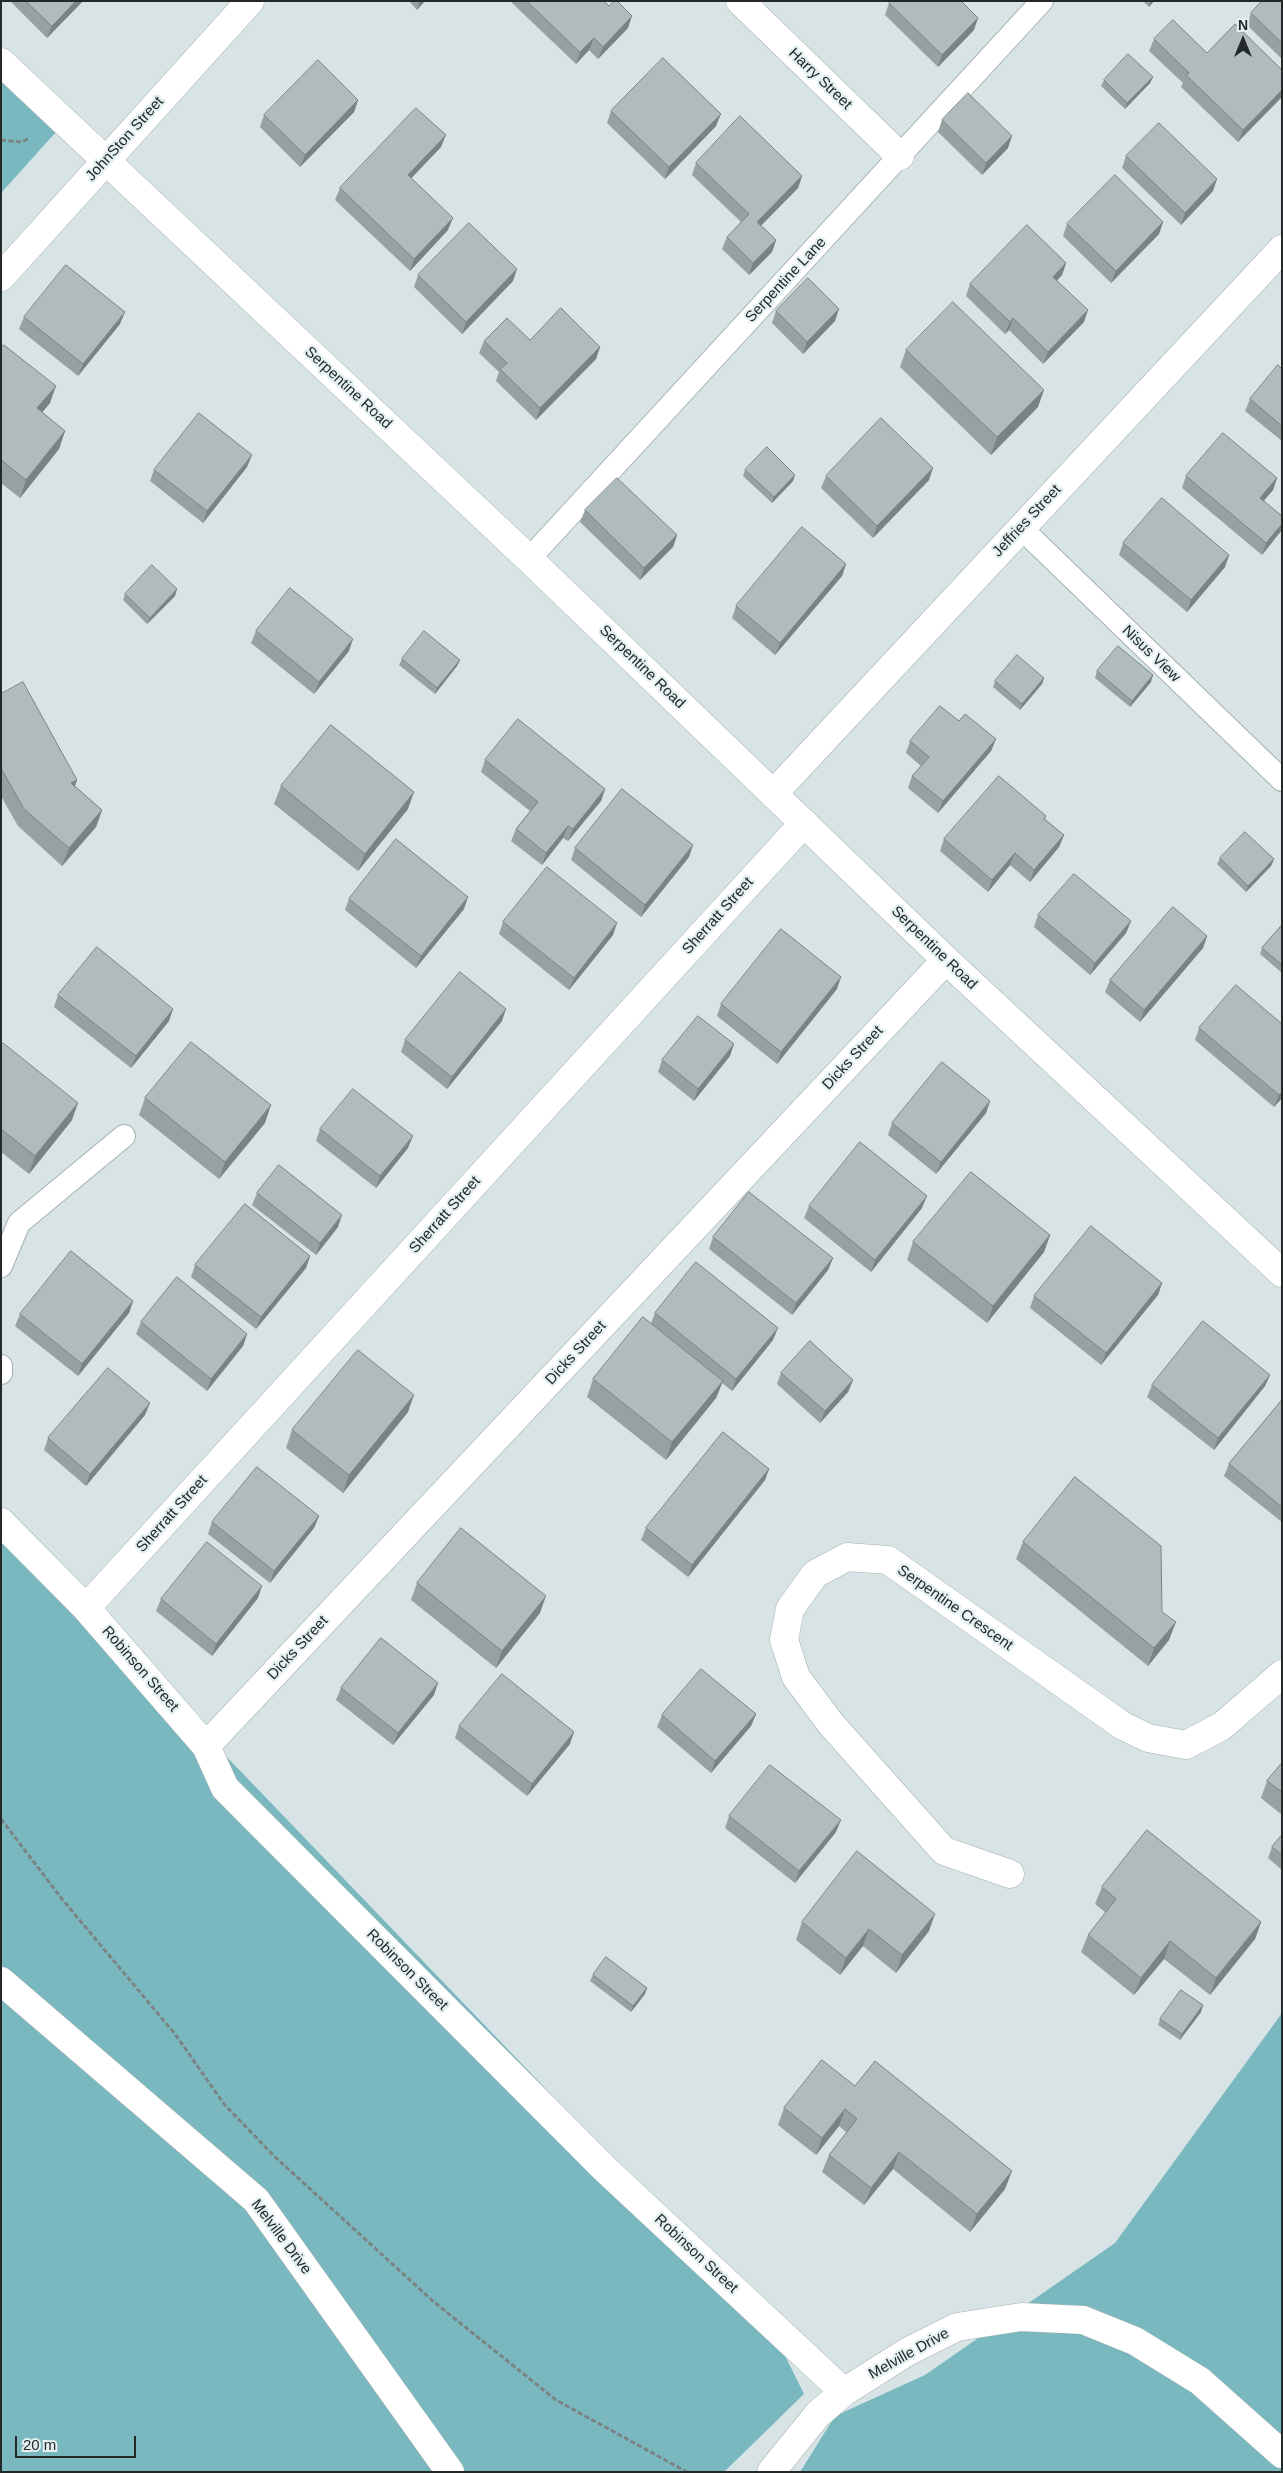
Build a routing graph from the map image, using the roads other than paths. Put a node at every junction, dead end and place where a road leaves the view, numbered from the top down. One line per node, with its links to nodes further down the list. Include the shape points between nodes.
1 (250, 1): 6 (street, JohnSton Street)
2 (740, 1): 5 (street, Harry Street)
3 (1042, 1): 5 (lane, Serpentine Lane)
4 (1, 62): 6 (street, Serpentine Road)
5 (900, 156): 10 (lane, Serpentine Lane)
6 (106, 160): 8 (street, JohnSton Street); 10 (street, Serpentine Road)
7 (1282, 249): 9 (street, Jeffries Street)
8 (1, 278)
9 (1021, 528): 11 (lane, Nisus View); 12 (street, Jeffries Street)
10 (529, 559): 12 (street, Serpentine Road)
11 (1282, 780)
12 (773, 794): 13 (street, Serpentine Road)
13 (804, 822): 14 (street, Serpentine Road); 21 (street, Sherratt Street)
14 (946, 960): 17 (street, Serpentine Road); 23 (street, Dicks Street)
15 (124, 1136): 16 (lane, via 19,1223)
16 (1, 1266)
17 (1282, 1273)
18 (1, 1366): 19 (lane)
19 (1, 1373)
20 (1, 1522): 21 (street, Robinson Street)
21 (86, 1608): 23 (street, Robinson Street)
22 (1282, 1674): 24 (street, Serpentine Crescent, via 1222,1726 1186,1745 1148,1738 1123,1726 888,1560 847,1557 815,1574 790,1609 784,1640 796,1676 831,1724 944,1851)
23 (206, 1746): 26 (street, Robinson Street, via 225,1788 606,2170)
24 (1010, 1874)
25 (1, 1981): 28 (street, Melville Drive, via 256,2200)
26 (844, 2392): 27 (street, Melville Drive, via 907,2352 957,2327 1021,2317 1082,2320 1135,2341 1200,2381); 29 (street, Melville Drive, via 818,2414)
27 (1282, 2454)
28 (450, 2472)
29 (771, 2472)

